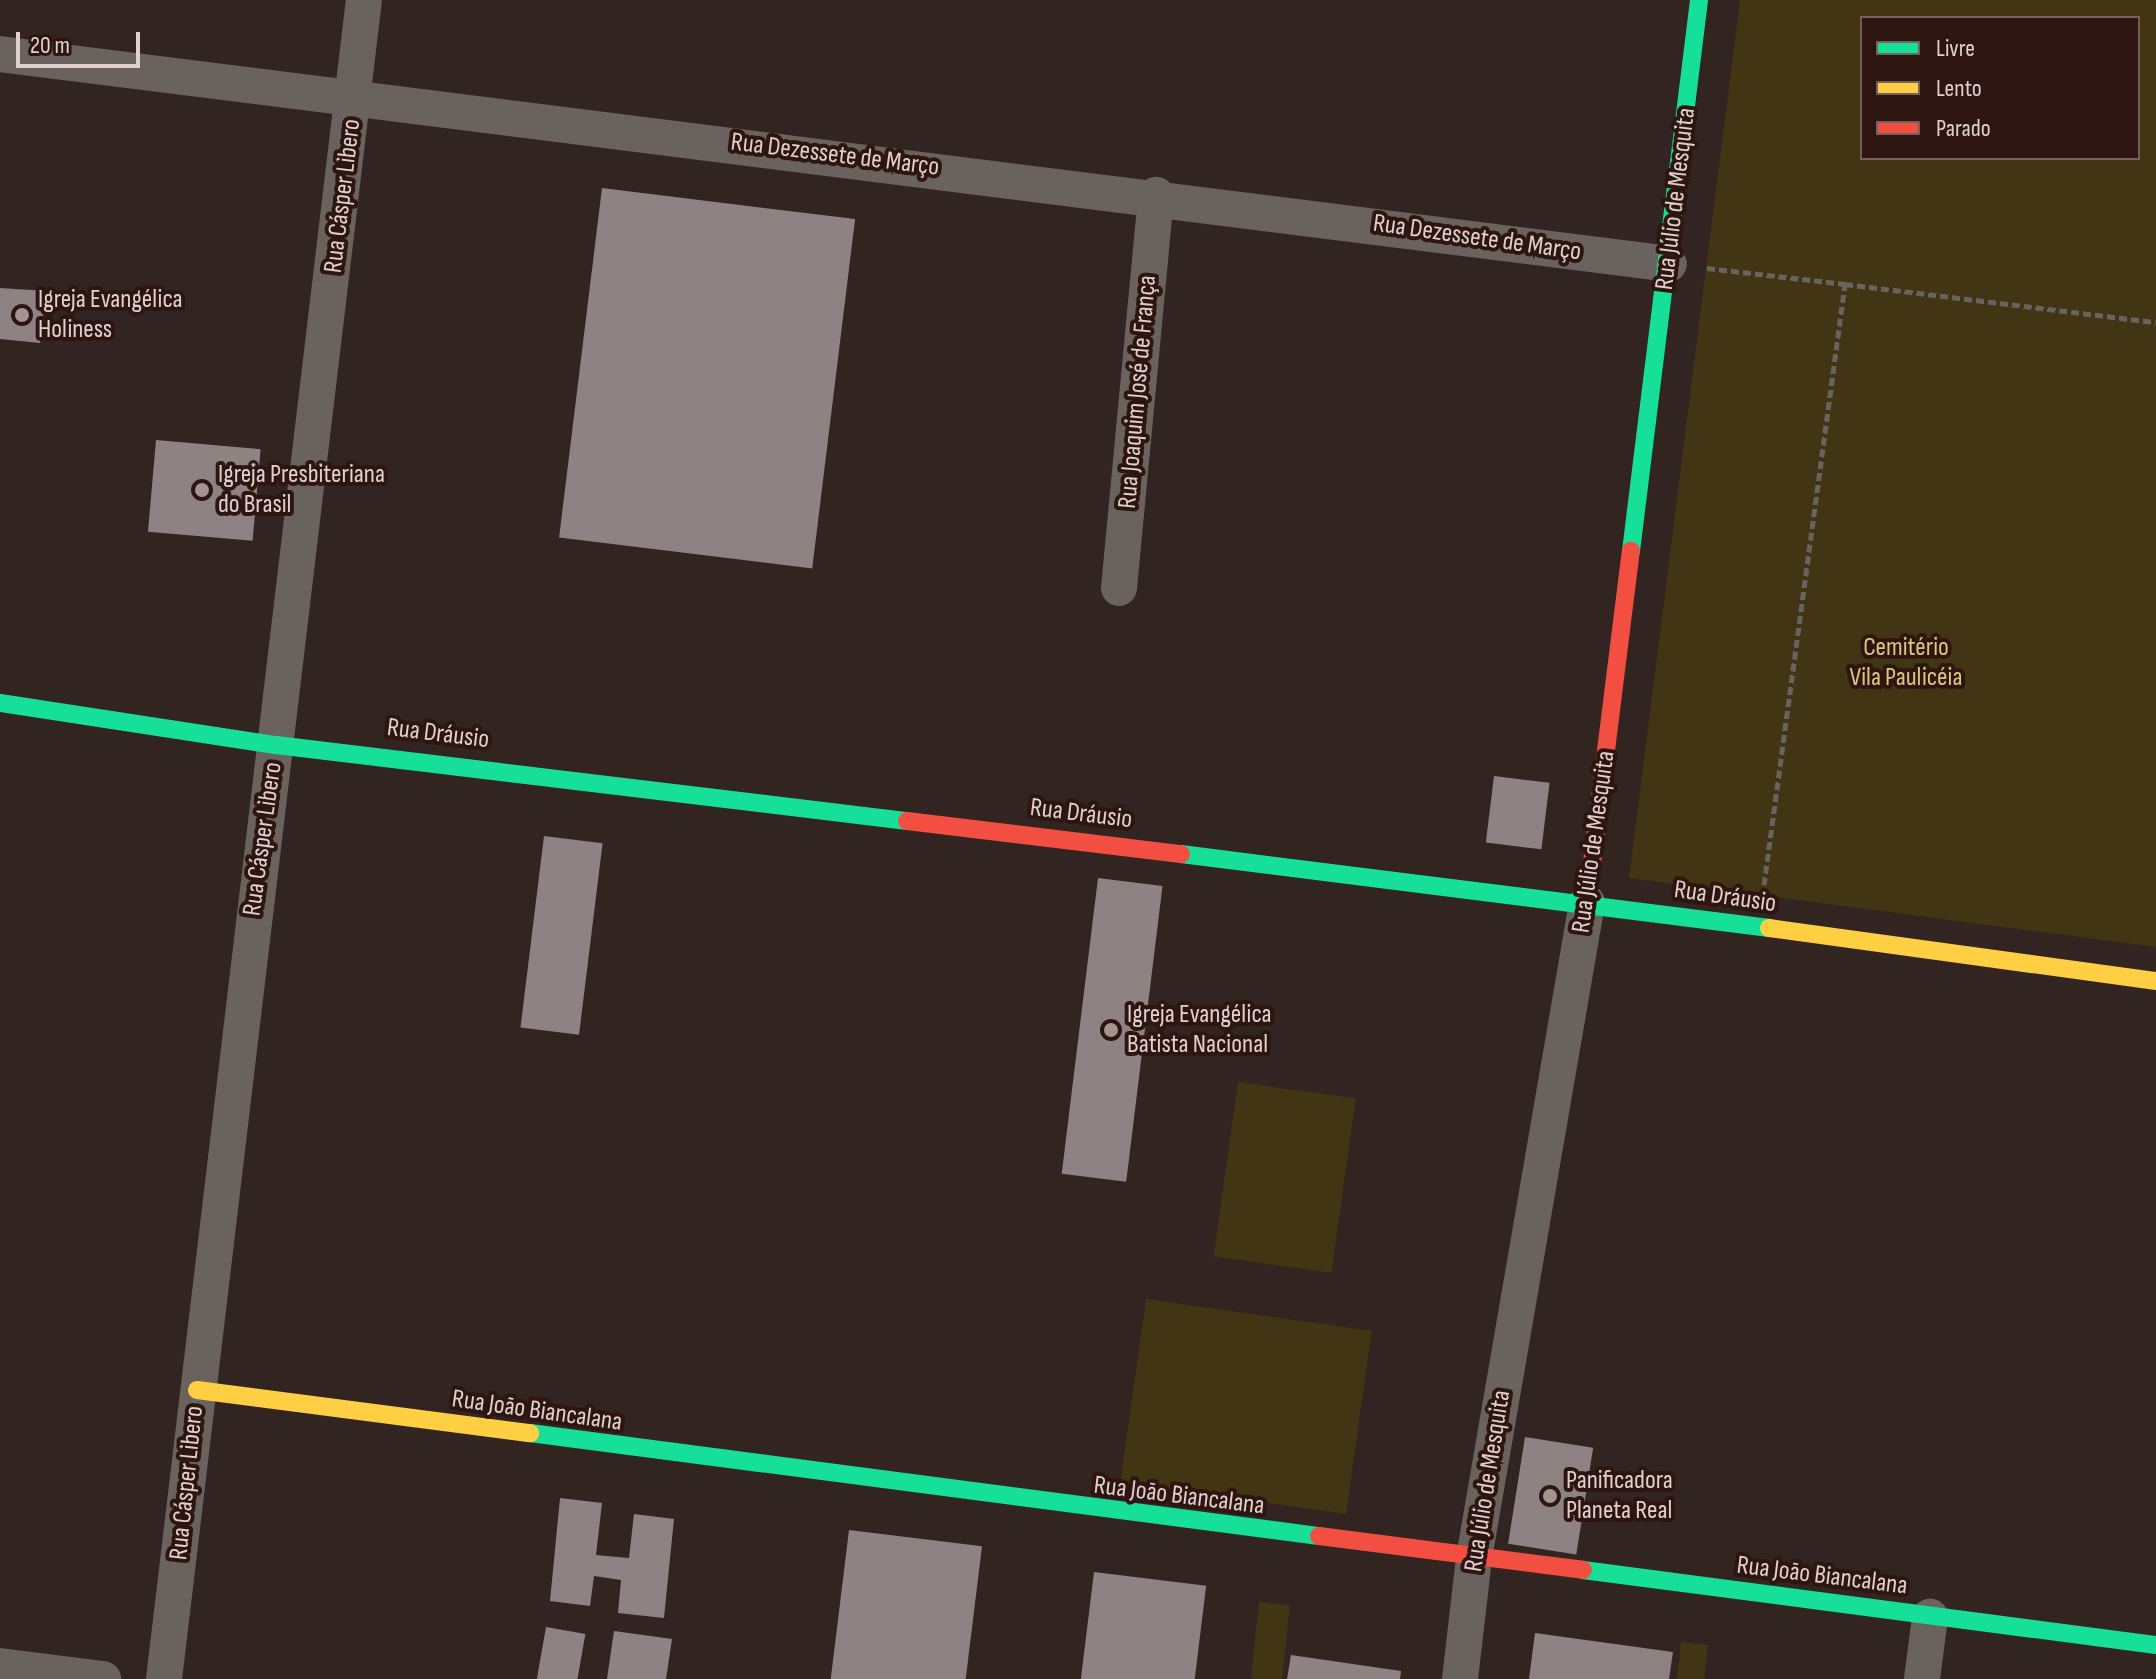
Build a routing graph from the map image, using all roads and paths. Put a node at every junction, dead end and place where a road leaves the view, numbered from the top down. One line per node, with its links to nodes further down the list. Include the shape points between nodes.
1 (364, 0): 4 (street, Rua Cásper Libero)
2 (1699, 0): 6 (street, Rua Júlio de Mesquita)
3 (0, 54): 4 (street, Rua Dezessete de Março)
4 (356, 95): 5 (street, Rua Dezessete de Março); 11 (street, Rua Cásper Libero)
5 (1156, 195): 6 (street, Rua Dezessete de Março); 9 (street, Rua Joaquim José de França)
6 (1669, 264): 7 (path); 12 (street, Rua Júlio de Mesquita)
7 (1845, 284): 8 (path); 13 (path)
8 (2156, 322)
9 (1119, 588)
10 (0, 703): 11 (street, Rua Dráusio)
11 (276, 745): 12 (street, Rua Dráusio); 15 (street, Rua Cásper Libero)
12 (1587, 903): 13 (street, Rua Dráusio); 16 (street, Rua Júlio de Mesquita)
13 (1758, 929): 14 (street, Rua Dráusio)
14 (2156, 981)
15 (197, 1390): 16 (street, Rua João Biancalana); 21 (street, Rua Cásper Libero)
16 (1474, 1558): 17 (street, Rua João Biancalana); 22 (street, Rua Júlio de Mesquita)
17 (1930, 1617): 18 (street, Rua João Biancalana); 23 (street)
18 (2156, 1645)
19 (0, 1666): 20 (street)
20 (103, 1679)
21 (164, 1679)
22 (1460, 1679)
23 (1922, 1679)

